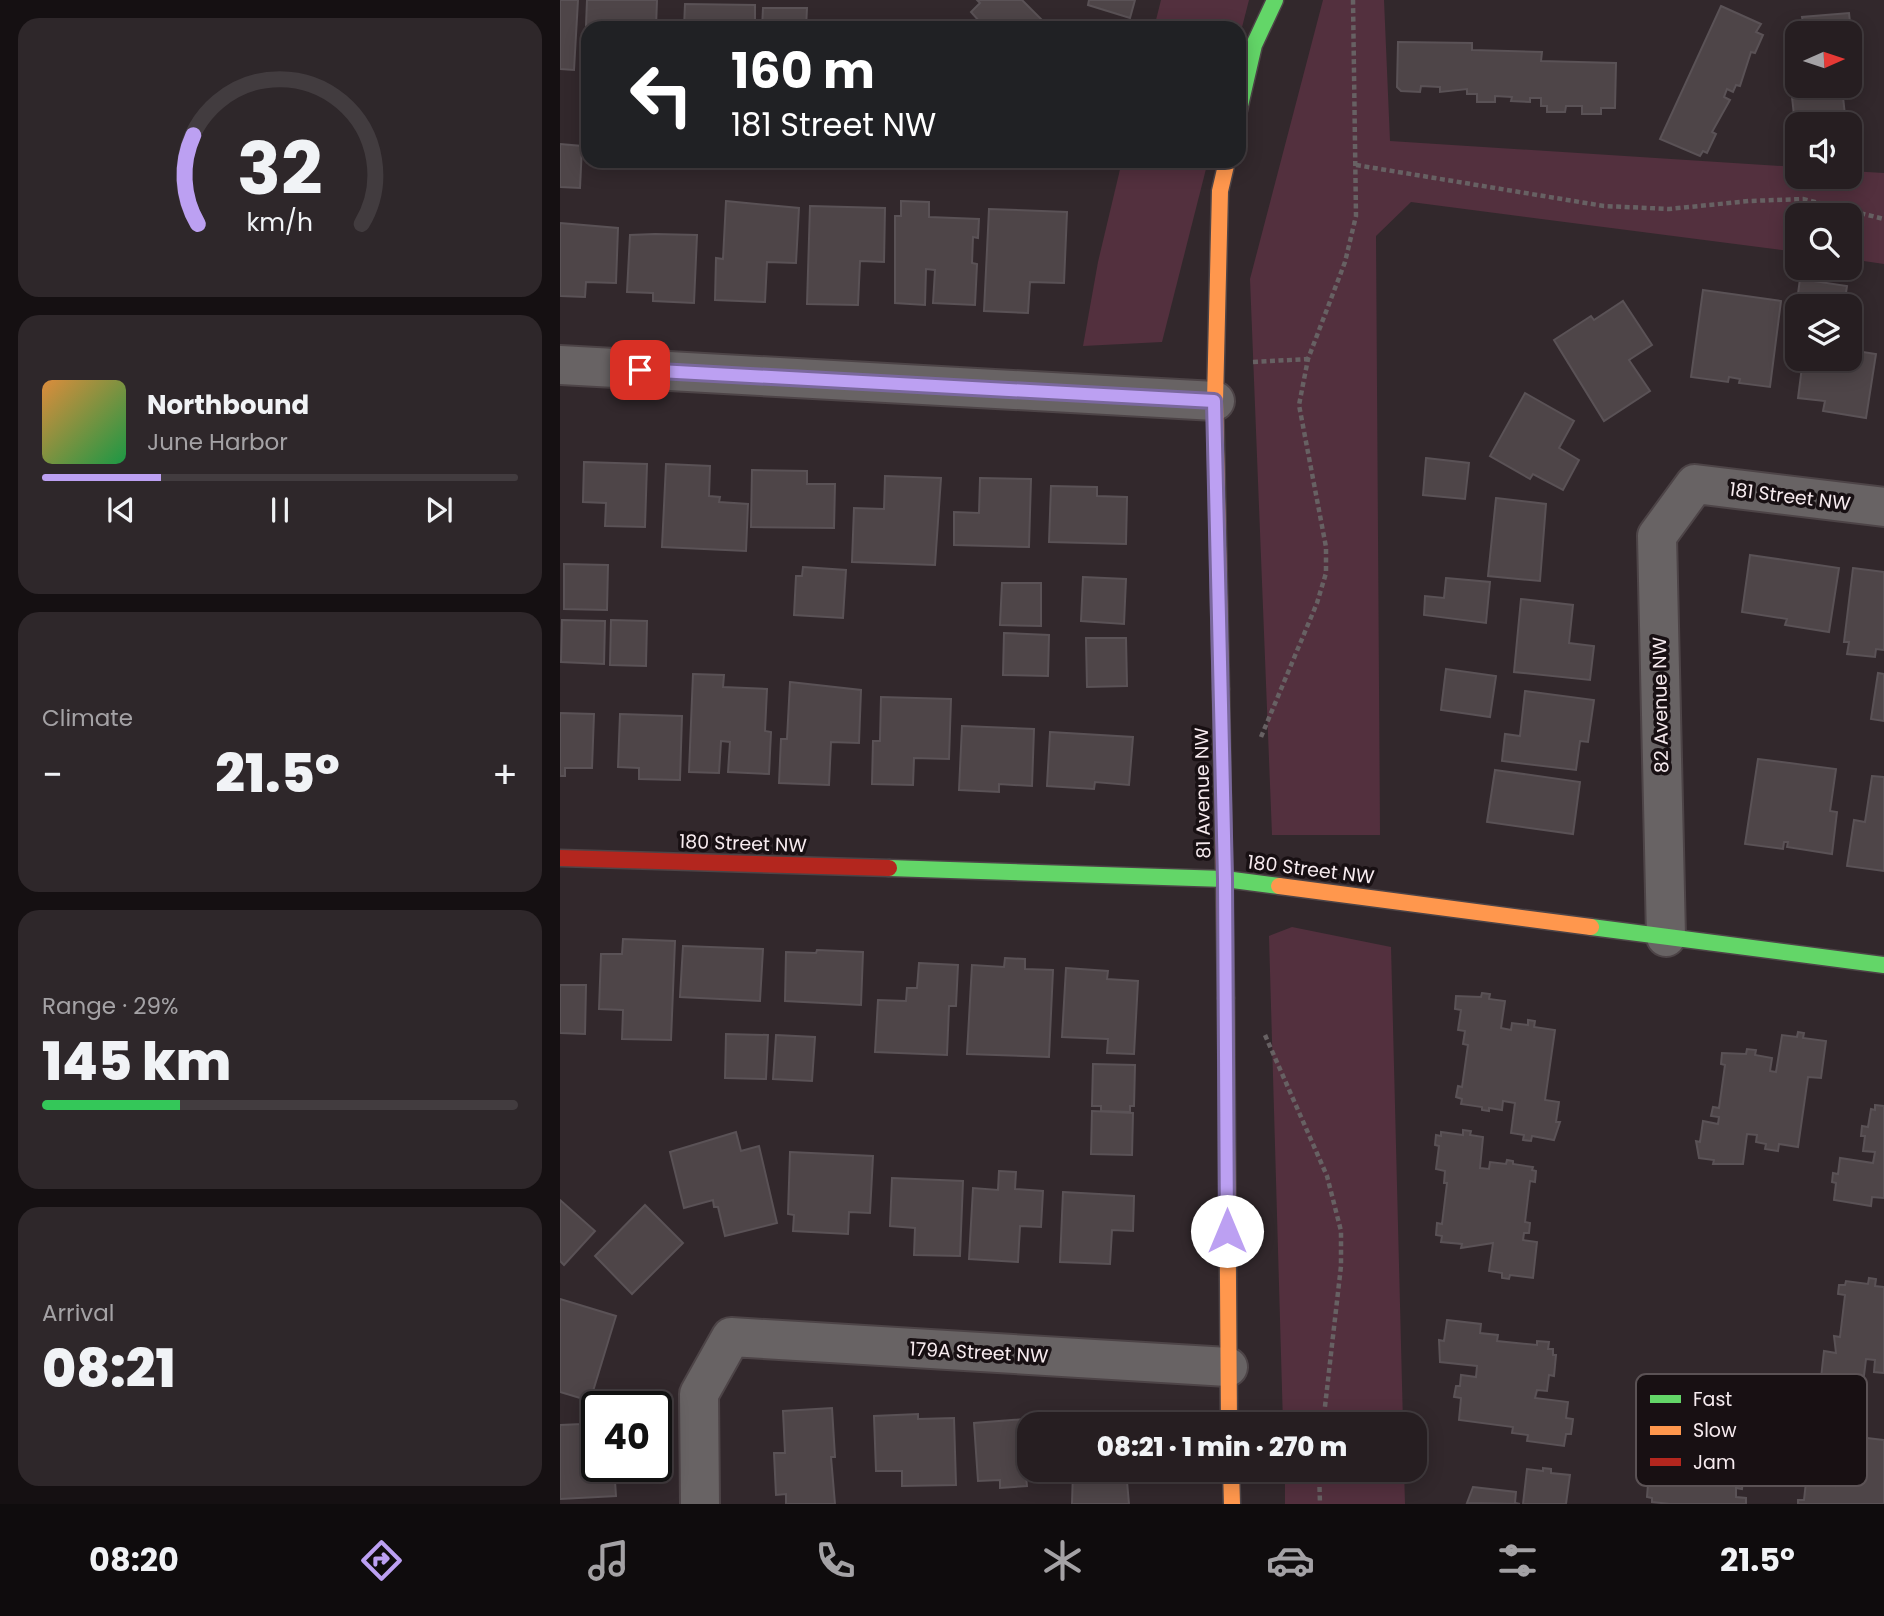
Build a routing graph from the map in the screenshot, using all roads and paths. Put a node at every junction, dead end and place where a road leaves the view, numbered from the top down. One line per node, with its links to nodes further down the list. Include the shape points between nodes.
1 (1275, 0): 3 (street, via 1254,45)
2 (1353, 0): 4 (path)
3 (1246, 80)
4 (1356, 165): 6 (path, via 1604,205 1669,209 1803,199); 7 (path, via 1351,240)
5 (1225, 168): 9 (street, 81 Avenue NW, via 1220,191)
6 (1884, 219)
7 (1308, 359): 9 (path); 12 (path, via 1299,405 1326,547 1326,573)
8 (560, 365): 9 (street)
9 (1215, 383): 14 (street, 81 Avenue NW)
10 (1695, 485): 11 (street, 181 Street NW); 15 (street, 82 Avenue NW, via 1657,536)
11 (1884, 507)
12 (1257, 748)
13 (560, 858): 14 (street, 180 Street NW)
14 (1225, 879): 15 (street, 180 Street NW); 18 (street, 81 Avenue NW)
15 (1666, 937): 16 (street, 180 Street NW)
16 (1884, 965)
17 (1263, 1031): 20 (path, via 1327,1176 1341,1231)
18 (1228, 1367): 19 (street, 81 Avenue NW); 23 (street, 179A Street NW, via 731,1337 699,1394)
19 (1229, 1412)
20 (1324, 1412)
21 (1231, 1482): 24 (street)
22 (1319, 1482): 25 (path)
23 (700, 1504)
24 (1232, 1504)
25 (1320, 1504)

